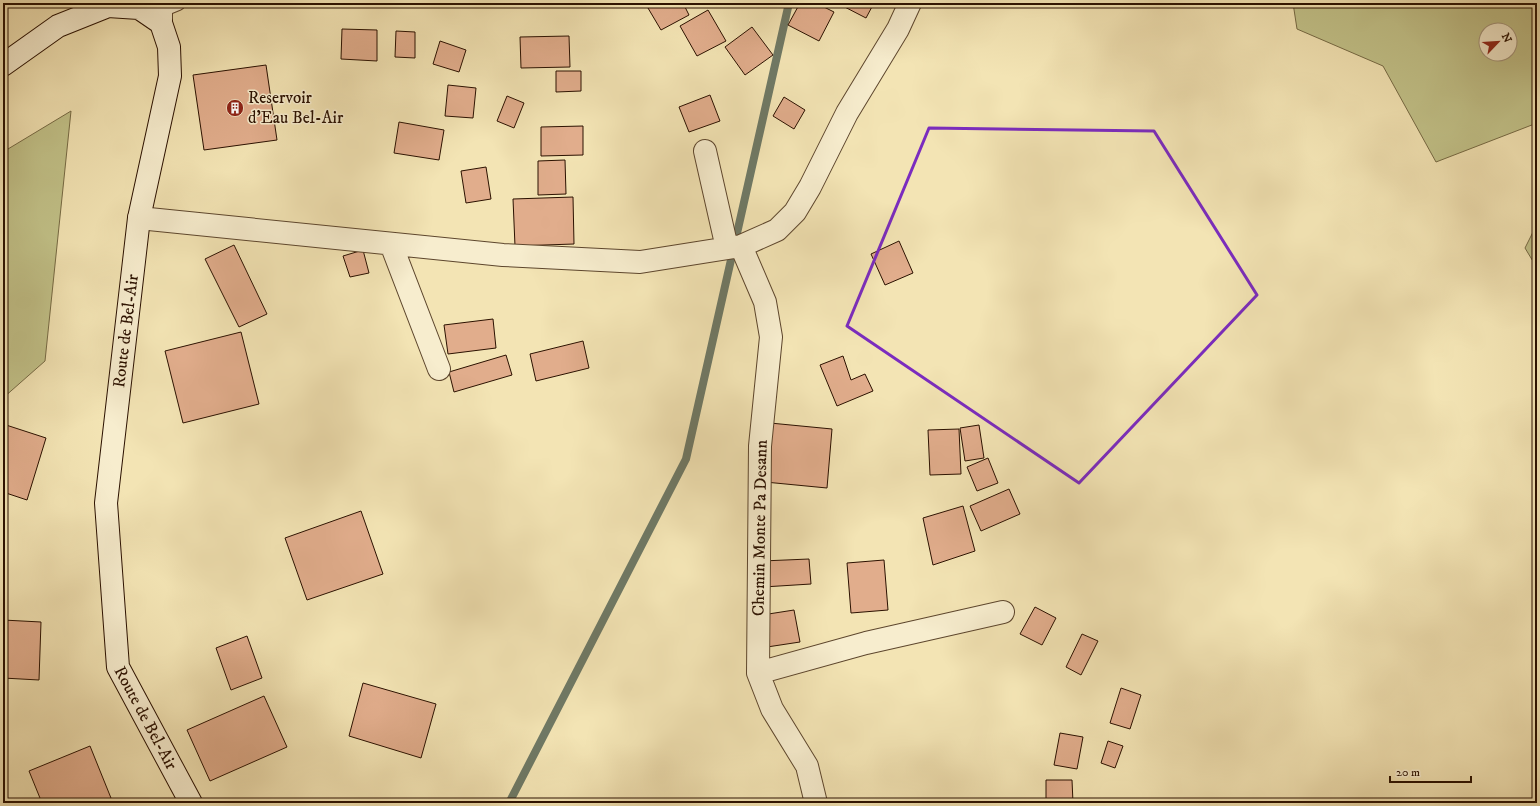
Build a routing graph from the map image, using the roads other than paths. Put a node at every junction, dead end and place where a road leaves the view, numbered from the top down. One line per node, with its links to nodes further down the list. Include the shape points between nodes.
1 (910, 3): 7 (street, via 898,29 847,113 795,212 777,230)
2 (165, 10): 3 (street, Route de Bel-Air, via 108,6 58,26); 5 (street, Route de Bel-Air, via 170,76)
3 (3, 65)
4 (705, 151): 7 (street, Chemin Monte Pa Desann)
5 (139, 218): 6 (street); 11 (street, Route de Bel-Air, via 106,503 118,667)
6 (391, 244): 7 (street, via 503,255 640,262); 8 (street)
7 (734, 247): 10 (street, Chemin Monte Pa Desann, via 765,302 771,338 760,446)
8 (439, 369)
9 (1003, 612): 10 (street, via 866,643)
10 (758, 673): 12 (street, Chemin Monte Pa Desann, via 772,709 807,766)
11 (191, 803)
12 (816, 803)

